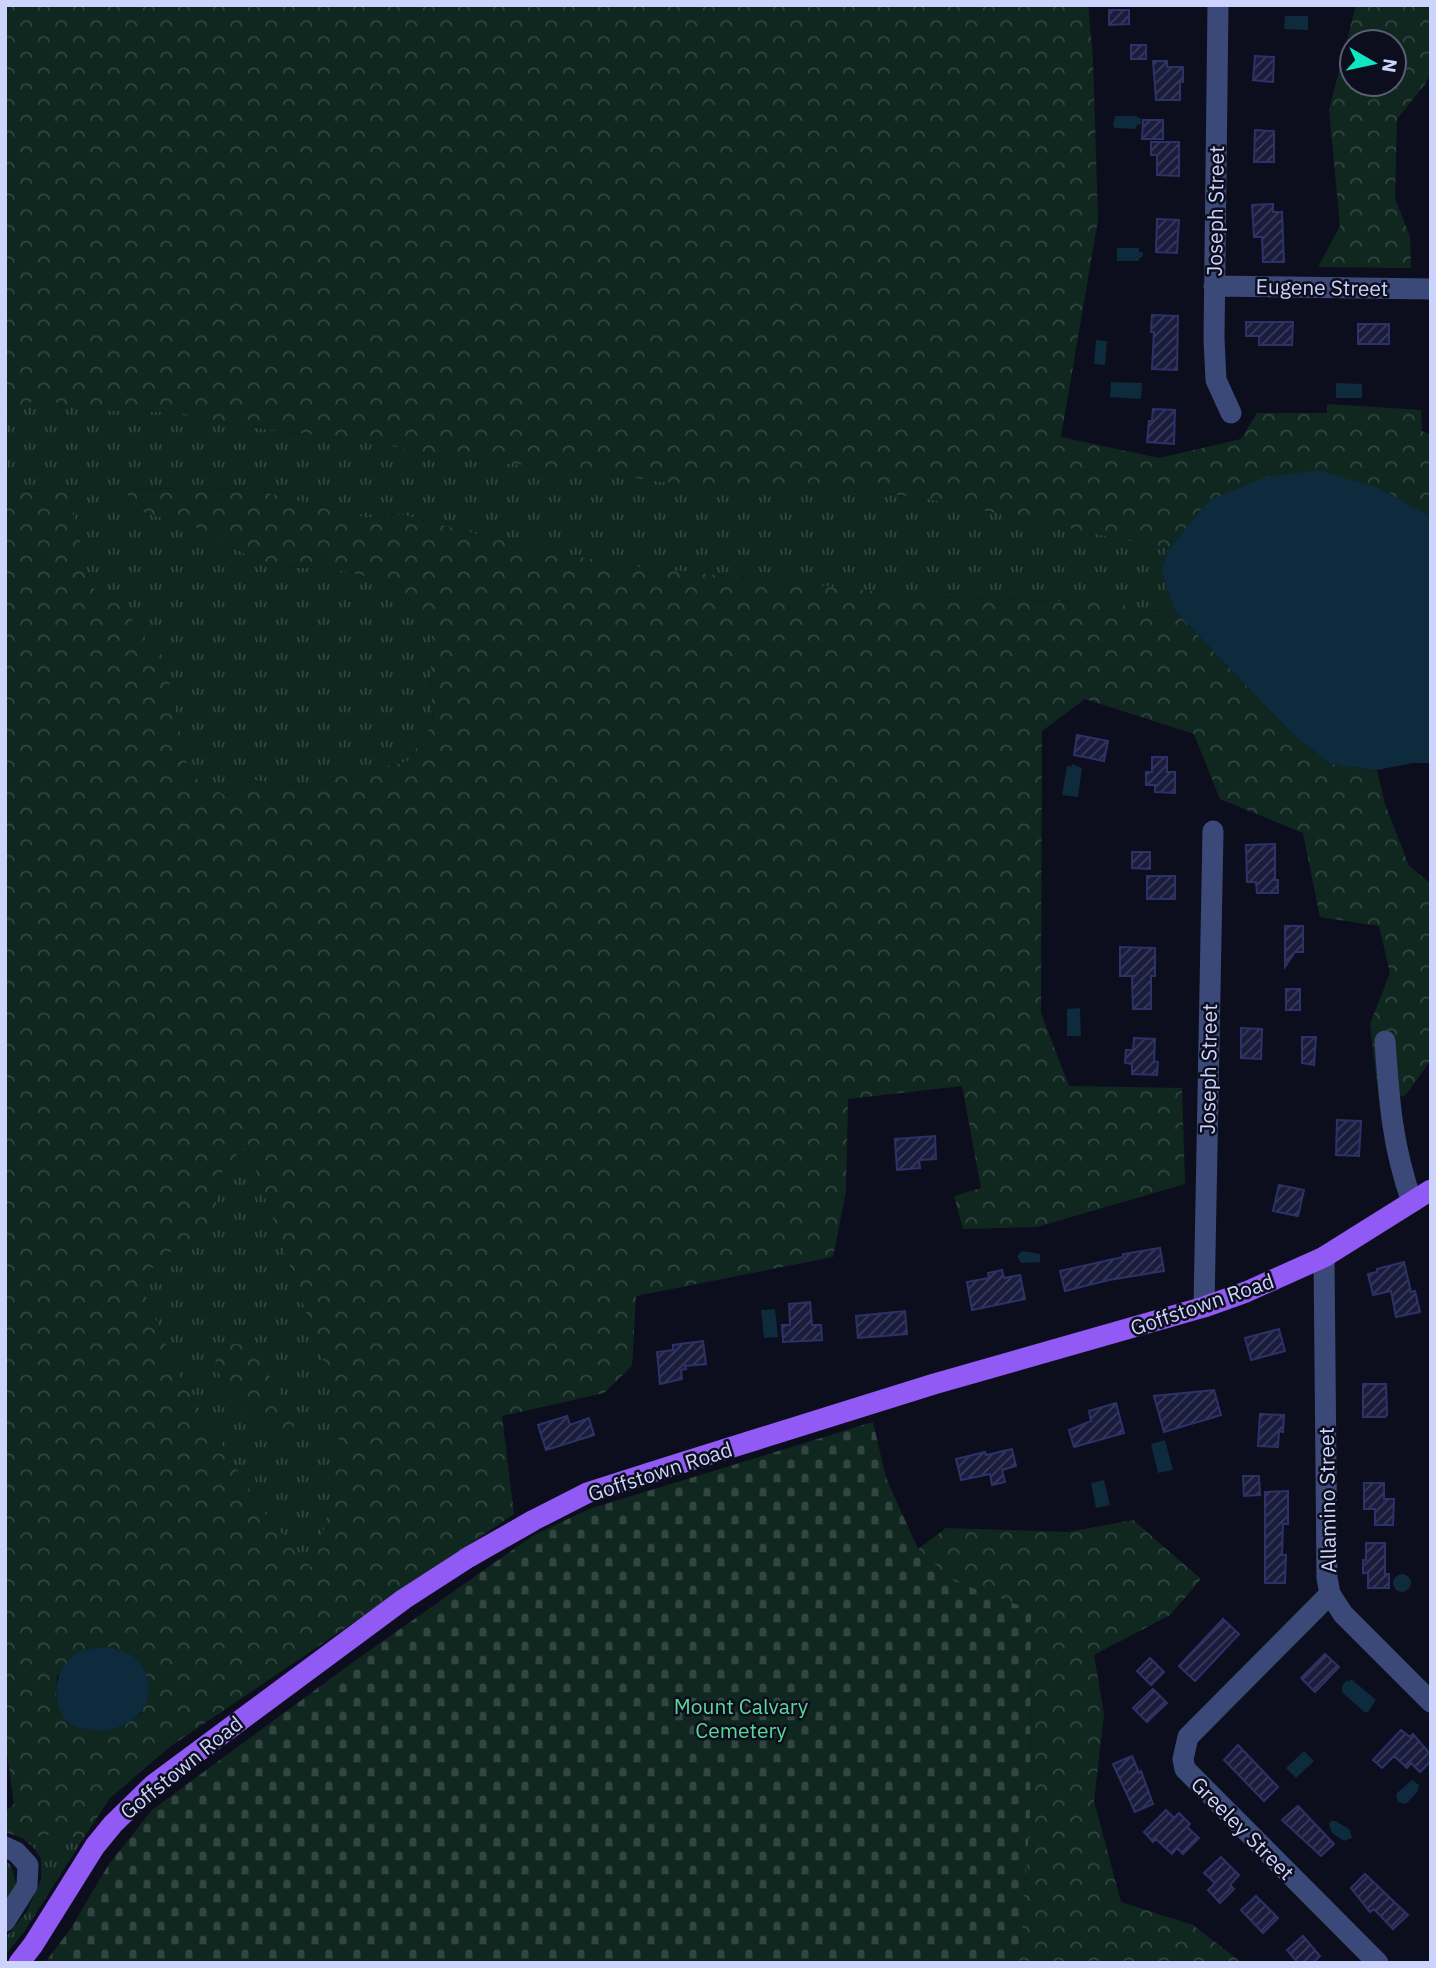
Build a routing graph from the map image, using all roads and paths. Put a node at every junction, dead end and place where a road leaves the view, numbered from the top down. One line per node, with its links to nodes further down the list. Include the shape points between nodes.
1 (1218, 5): 2 (street, Joseph Street)
2 (1214, 286): 3 (street, Eugene Street); 4 (street, Joseph Street, via 1216,380)
3 (1431, 289)
4 (1231, 413)
5 (1213, 831): 10 (street, Joseph Street)
6 (1385, 1041): 8 (street, via 1391,1125)
7 (1431, 1190): 8 (main road, Goffstown Road)
8 (1412, 1202): 9 (main road, Goffstown Road)
9 (1324, 1257): 10 (main road, Goffstown Road); 11 (street, Allamino Street)
10 (1204, 1307): 15 (main road, Goffstown Road, via 689,1460 587,1493 534,1520 404,1599 153,1785 95,1846)
11 (1329, 1594): 12 (street, Allamino Street, via 1343,1615); 16 (street, Greeley Street, via 1188,1737 1182,1759 1185,1769)
12 (1431, 1702)
13 (5, 1847): 14 (street, via 27,1865 27,1885)
14 (5, 1921)
15 (19, 1963)
16 (1378, 1963)

